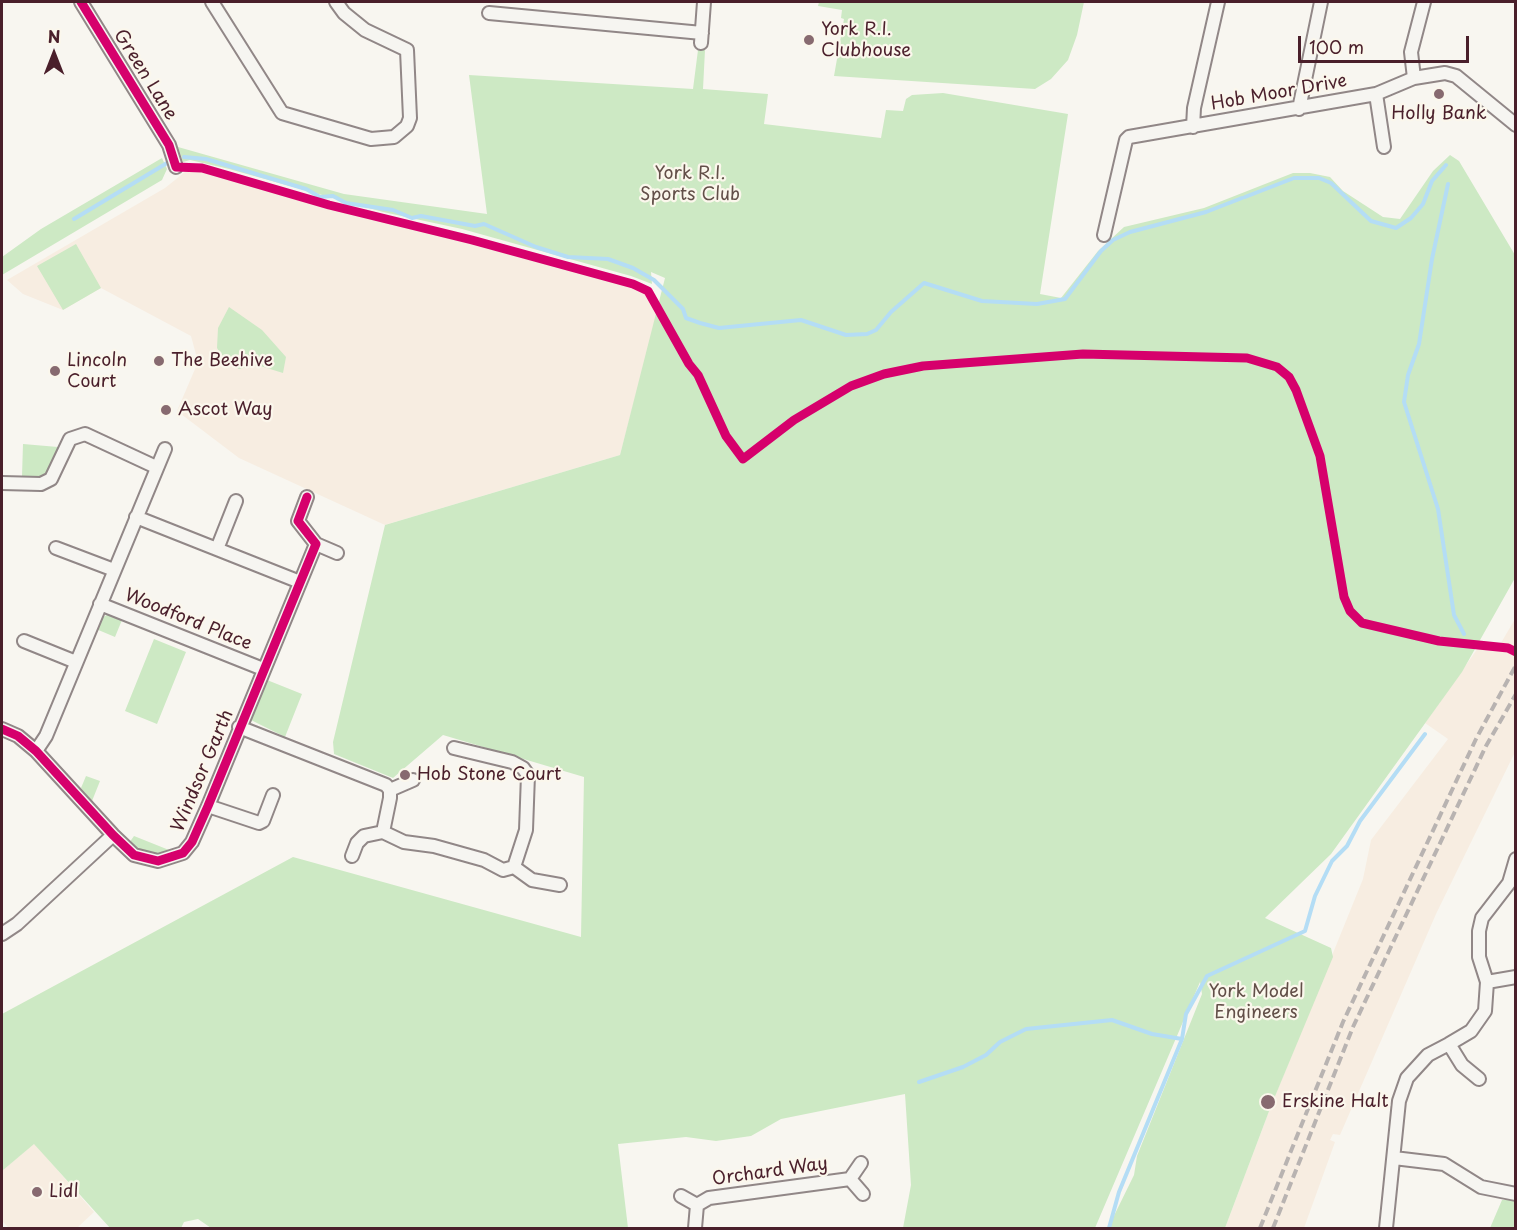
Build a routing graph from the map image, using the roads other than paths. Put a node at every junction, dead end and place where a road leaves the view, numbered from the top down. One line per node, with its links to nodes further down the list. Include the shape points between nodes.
1 (81, 2): 15 (street, Green Lane, via 169,145)
2 (212, 2): 3 (street, via 282,112 371,140 394,137 410,118 407,50 365,30)
3 (336, 2)
4 (704, 2): 8 (street, via 701,38)
5 (1218, 2): 13 (street)
6 (1321, 2): 11 (street)
7 (1424, 2): 9 (street, via 1412,52)
8 (489, 13)
9 (1414, 78): 10 (street, Hob Moor Drive); 12 (street, Hob Moor Drive, via 1435,73 1456,76)
10 (1376, 94): 11 (street, Hob Moor Drive); 14 (street)
11 (1299, 109): 13 (street, Hob Moor Drive)
12 (1515, 125)
13 (1193, 126): 16 (street, Hob Moor Drive, via 1126,140)
14 (1384, 147)
15 (176, 167)
16 (1104, 235)
17 (165, 449): 18 (street)
18 (156, 467): 19 (street, via 85,434 70,439 51,479 41,484); 22 (street)
19 (2, 483)
20 (307, 497): 23 (street, via 298,521)
21 (236, 501): 25 (street)
22 (136, 517): 25 (street); 27 (street)
23 (316, 544): 26 (street); 28 (street, Windsor Garth)
24 (56, 548): 27 (street)
25 (217, 549): 28 (street)
26 (337, 553)
27 (114, 570): 29 (street)
28 (300, 582): 32 (street, Windsor Garth)
29 (100, 604): 31 (street); 32 (street, Woodford Place)
30 (24, 641): 31 (street)
31 (76, 662): 36 (street)
32 (263, 669): 33 (street, Windsor Garth)
33 (239, 727): 38 (street, via 377,780); 40 (street, Windsor Garth)
34 (2, 729): 36 (street, Windsor Garth)
35 (454, 748): 45 (street, via 512,762 528,775 526,830)
36 (36, 751): 42 (street, Windsor Garth)
37 (413, 780): 38 (street)
38 (390, 790): 41 (street)
39 (273, 795): 40 (street, via 259,823)
40 (208, 806): 42 (street, Windsor Garth, via 192,842 172,858 158,861 134,855)
41 (383, 832): 43 (street, via 363,836); 45 (street, via 404,842 483,860 503,870)
42 (113, 835): 47 (street)
43 (352, 856)
44 (1515, 859): 49 (street, via 1509,883 1482,918 1479,931 1479,957)
45 (514, 867): 46 (street, via 532,880)
46 (560, 885)
47 (2, 934)
48 (1515, 977): 49 (street)
49 (1487, 982): 50 (street, via 1488,998 1480,1021 1461,1039)
50 (1449, 1044): 51 (street, via 1462,1065); 52 (street, via 1428,1054 1407,1078 1400,1101)
51 (1479, 1079)
52 (1394, 1158): 56 (street, via 1444,1164 1481,1187); 60 (street)
53 (861, 1163): 54 (street, Orchard Way)
54 (850, 1179): 55 (street, Orchard Way); 58 (street, Orchard Way, via 710,1198)
55 (863, 1194)
56 (1515, 1194)
57 (681, 1196): 58 (street, Orchard Way)
58 (697, 1205): 59 (street, Orchard Way)
59 (695, 1228)
60 (1386, 1228)

